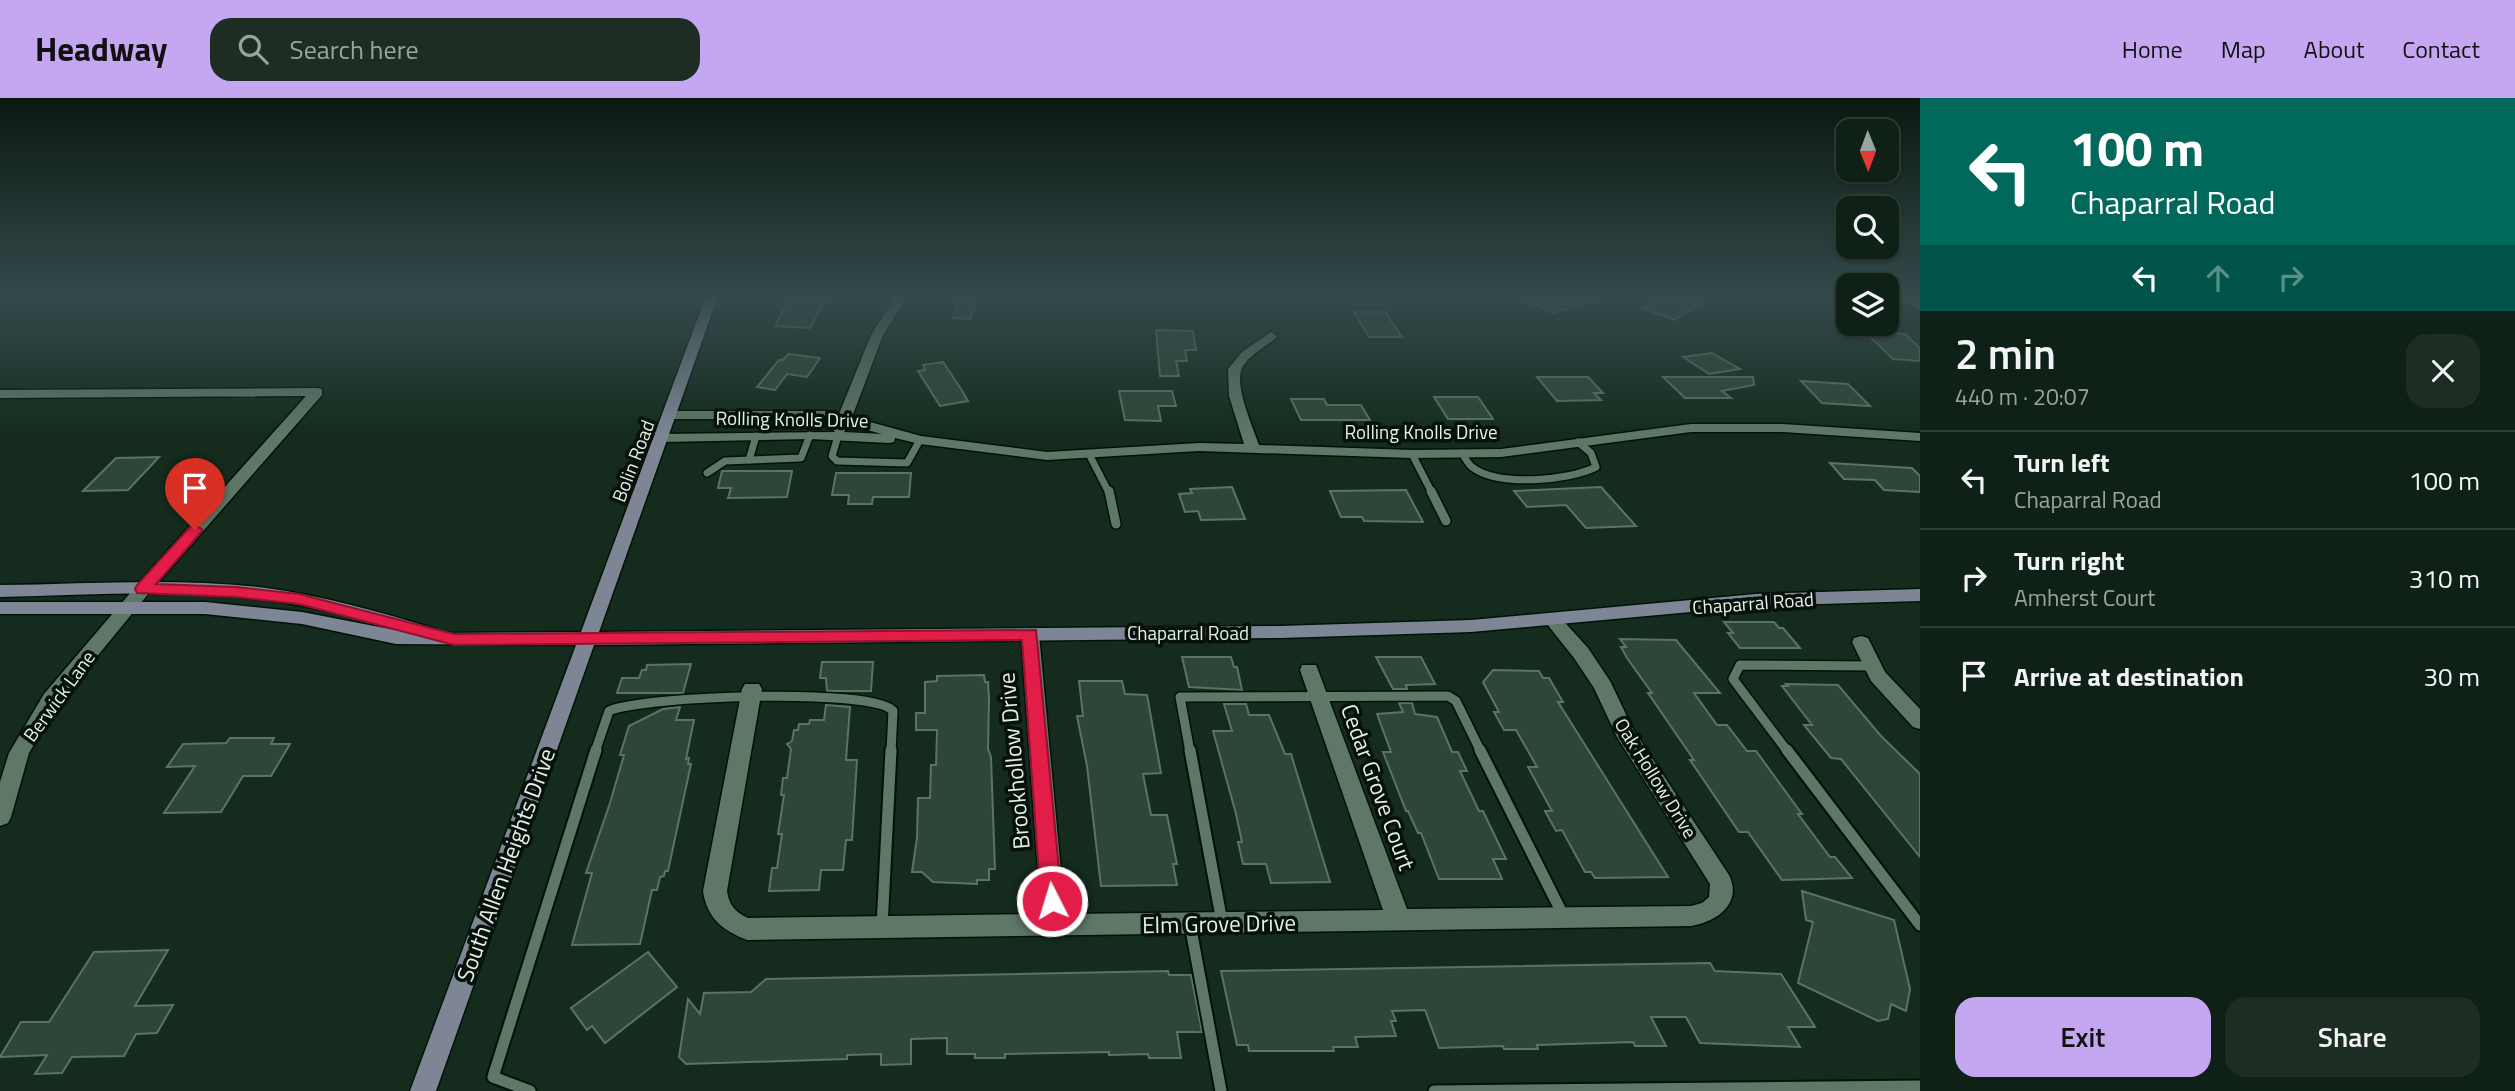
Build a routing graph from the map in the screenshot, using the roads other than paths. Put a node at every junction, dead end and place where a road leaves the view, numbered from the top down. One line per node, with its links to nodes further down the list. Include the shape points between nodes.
1 (696, 342): 6 (main road, Bolin Road)
2 (874, 342): 7 (street)
3 (1264, 342): 16 (street, via 1233,375)
4 (0, 394): 24 (street, Berwick Lane, via 317,392)
5 (729, 414): 6 (street, Rolling Knolls Drive); 7 (street, Rolling Knolls Drive); 8 (street)
6 (671, 415): 13 (main road, Bolin Road)
7 (844, 419): 11 (street); 14 (street, Rolling Knolls Drive)
8 (721, 436): 9 (street, Rolling Knolls Drive); 13 (street, Rolling Knolls Drive)
9 (756, 436): 10 (street, Rolling Knolls Drive); 20 (lane)
10 (810, 436): 11 (street, Rolling Knolls Drive); 20 (lane, via 801,457 791,461)
11 (838, 436): 14 (street, Rolling Knolls Drive); 14 (lane, via 832,456 837,461 907,463)
12 (1920, 437): 15 (street, Rolling Knolls Drive, via 1732,427 1634,433)
13 (662, 438): 31 (main road, Bolin Road)
14 (920, 440): 18 (street, Rolling Knolls Drive, via 1016,453)
15 (1578, 442): 17 (street, Rolling Knolls Drive, via 1528,451); 17 (lane, via 1591,453 1597,467 1561,478 1484,472 1471,466)
16 (1253, 449): 18 (street, Rolling Knolls Drive); 19 (street, Rolling Knolls Drive)
17 (1462, 453): 19 (street, Rolling Knolls Drive)
18 (1089, 454): 23 (lane, via 1112,498)
19 (1412, 454): 22 (lane)
20 (749, 460): 21 (lane, via 716,463)
21 (707, 473)
22 (1446, 521)
23 (1116, 524)
24 (143, 589): 25 (main road, Chaparral Road); 27 (street, Berwick Lane); 32 (main road, Chaparral Road, via 299,599)
25 (0, 591)
26 (1920, 595): 29 (main road, Chaparral Road, via 1756,600)
27 (128, 607): 28 (main road, Chaparral Road); 32 (main road, Chaparral Road, via 205,608 302,618 396,638); 39 (street, Berwick Lane, via 38,717 19,753)
28 (0, 608)
29 (1552, 620): 30 (main road, Chaparral Road, via 1280,632); 40 (street, Oak Hollow Drive, via 1603,686 1624,732 1721,882)
30 (1030, 634): 31 (main road, Chaparral Road); 46 (street, Brookhollow Drive)
31 (588, 639): 32 (main road, Chaparral Road); 50 (main road, South Allen Heights Drive)
32 (454, 640)
33 (1861, 642): 34 (street)
34 (1873, 666): 38 (street); 45 (lane, via 1740,664 1733,679)
35 (1309, 670): 37 (street, Cedar Grove Court)
36 (751, 694): 47 (lane, via 858,699 885,704 893,711); 47 (street, Elm Grove Drive, via 716,904 733,924 754,930); 51 (lane, via 623,705 609,711 493,1077)
37 (1317, 695): 41 (lane, via 1448,696 1456,701); 42 (street, Cedar Grove Court); 43 (lane, via 1180,697)
38 (1920, 722)
39 (0, 817)
40 (1717, 907): 41 (street, Elm Grove Drive, via 1690,916)
41 (1564, 918): 42 (street, Elm Grove Drive)
42 (1399, 921): 43 (street, Elm Grove Drive)
43 (1223, 923): 44 (street, Elm Grove Drive)
44 (1190, 924): 46 (street, Elm Grove Drive); 52 (lane)
45 (1920, 925)
46 (1054, 926): 47 (street, Elm Grove Drive)
47 (882, 929)
48 (1920, 1086): 49 (lane)
49 (1598, 1090): 53 (lane)
50 (423, 1091)
51 (530, 1091)
52 (1221, 1091)
53 (1434, 1091)

